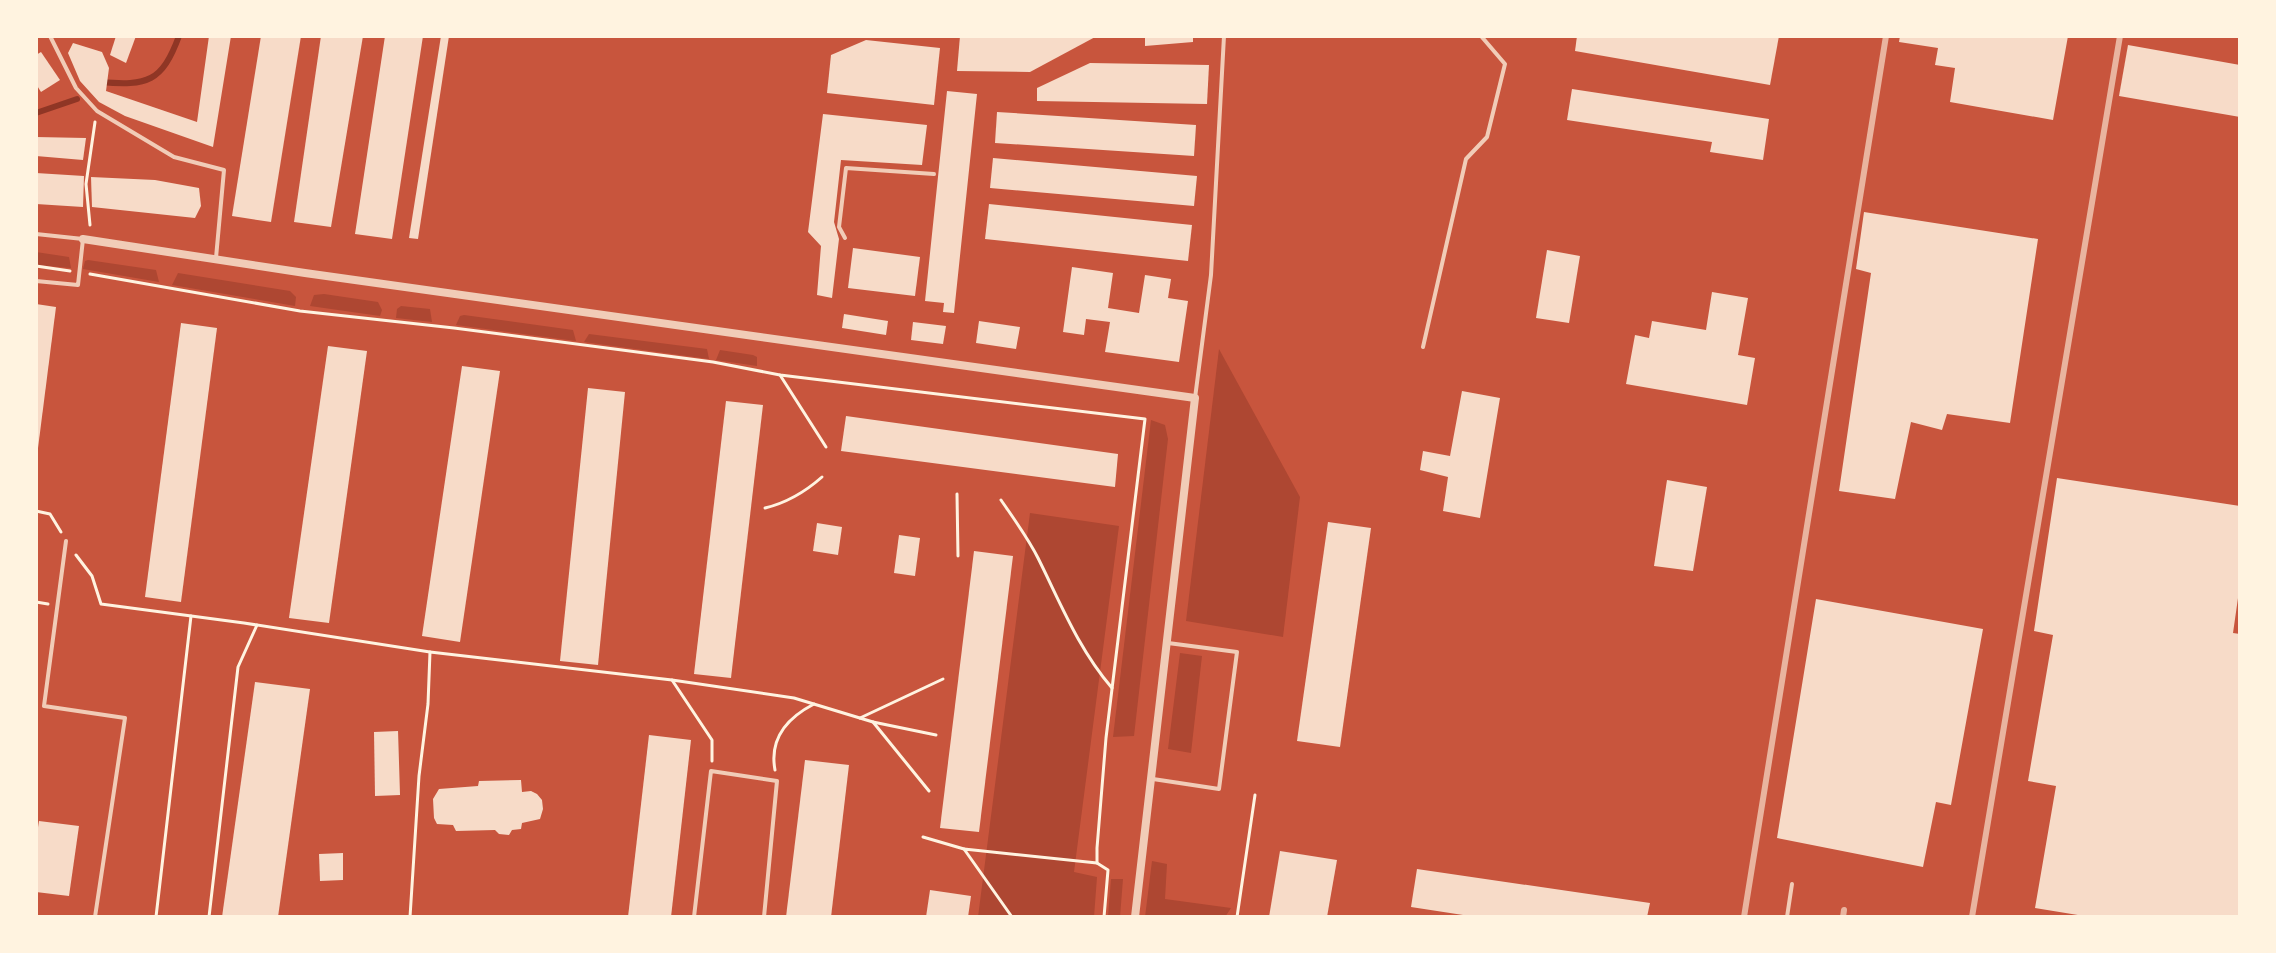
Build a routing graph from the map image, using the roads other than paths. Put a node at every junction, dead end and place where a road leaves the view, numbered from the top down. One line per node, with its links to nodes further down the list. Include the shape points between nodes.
1 (50, 36): 8 (lane, via 76,88 97,111 174,157 224,170)
2 (1224, 36): 11 (lane, via 1211,275)
3 (1481, 36): 10 (lane, via 1505,64 1487,137 1466,159)
4 (934, 174): 6 (lane, via 846,168 839,227)
5 (36, 234): 7 (lane)
6 (845, 238)
7 (83, 239): 8 (street); 9 (lane, via 78,285)
8 (216, 260): 11 (street)
9 (36, 281)
10 (1423, 347)
11 (1195, 398): 13 (street)
12 (66, 541): 16 (lane, via 44,706 125,718)
13 (1166, 642): 14 (street); 14 (lane, via 1237,652 1219,789)
14 (1150, 778): 19 (street)
15 (1792, 884): 20 (lane)
16 (95, 917)
17 (694, 917): 18 (lane, via 711,771 777,781)
18 (764, 917)
19 (1135, 917)
20 (1787, 917)

